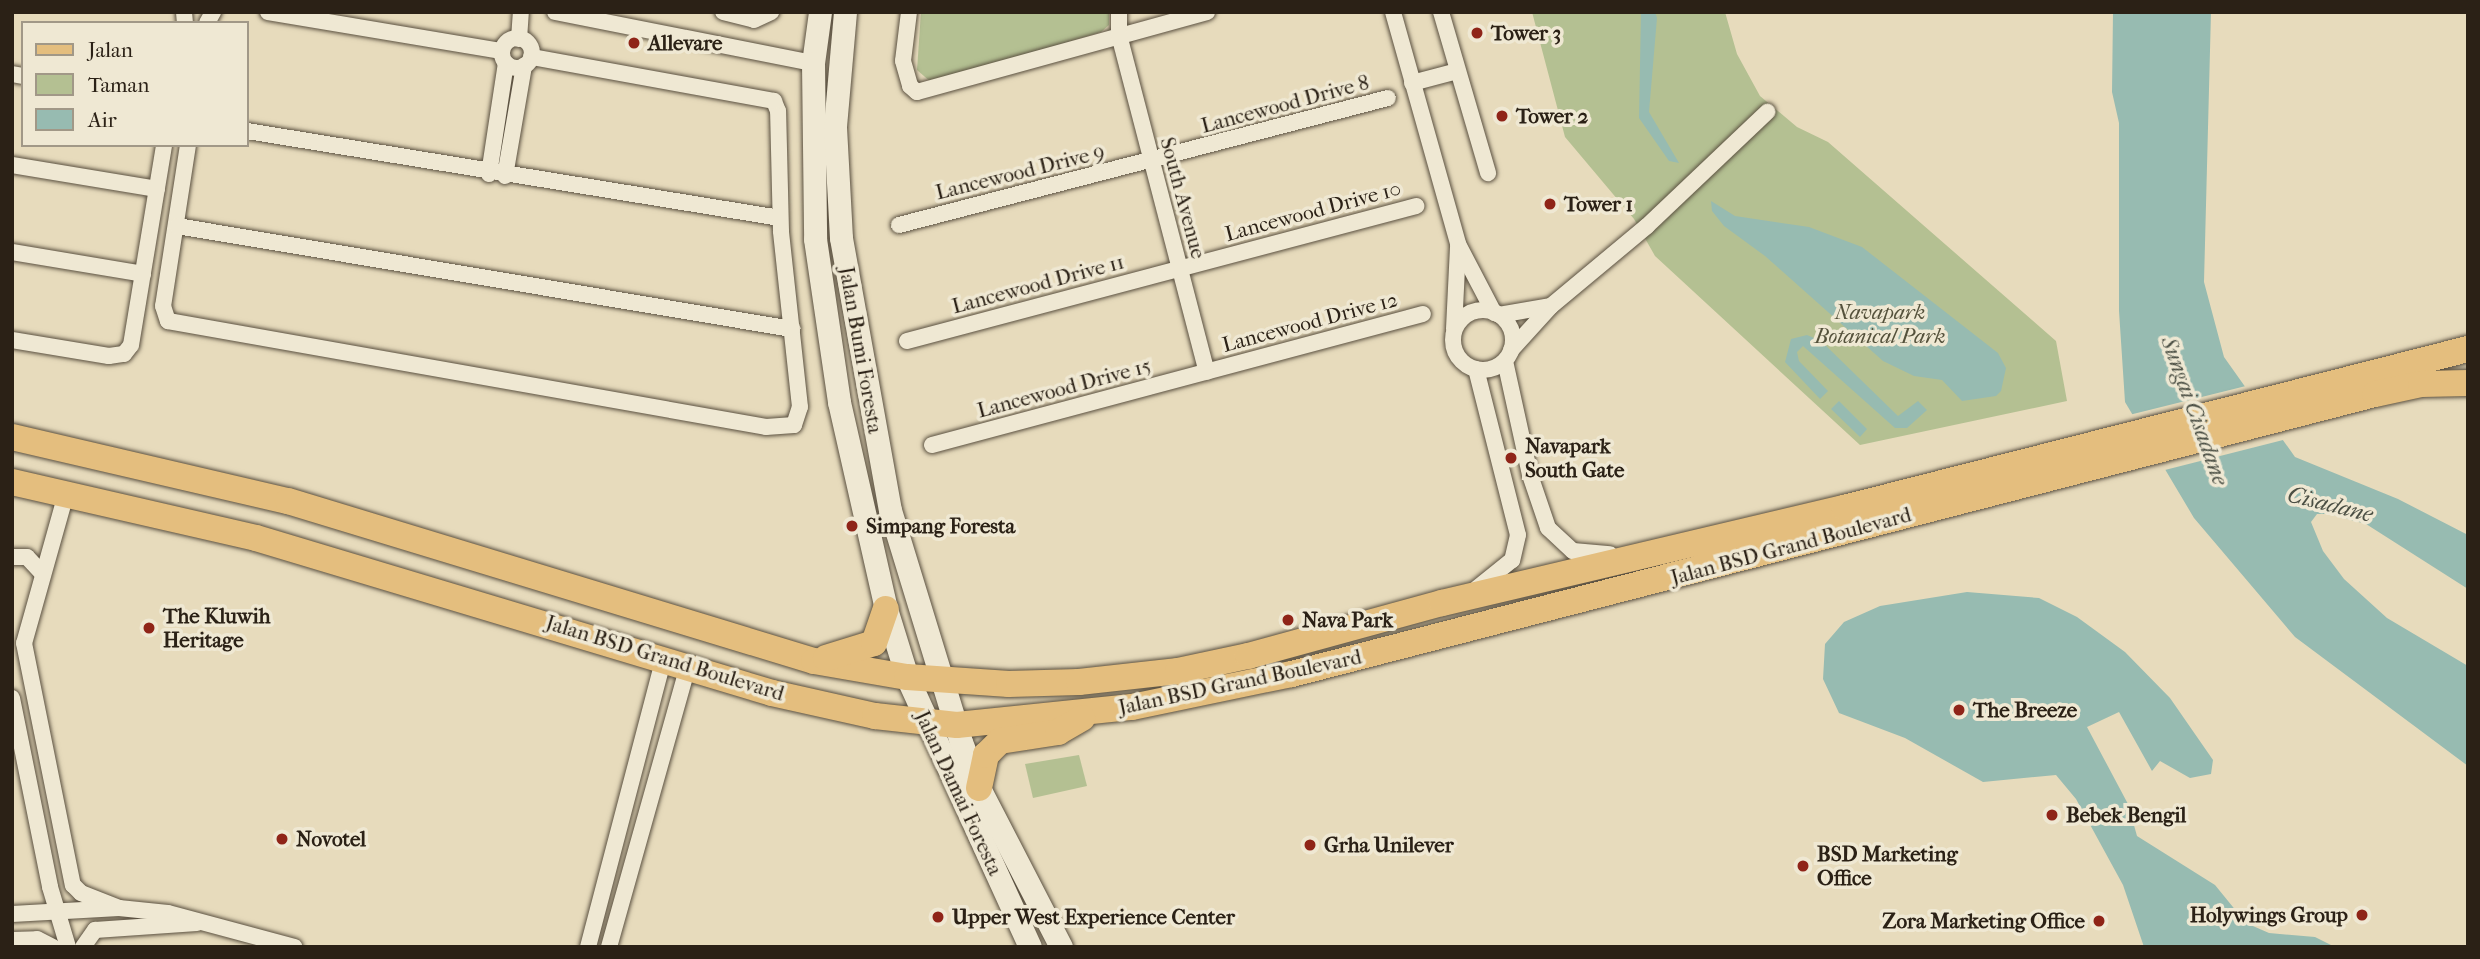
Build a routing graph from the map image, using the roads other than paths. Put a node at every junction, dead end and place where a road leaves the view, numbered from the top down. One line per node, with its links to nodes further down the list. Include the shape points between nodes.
1 (268, 12): 15 (street)
2 (522, 12): 14 (street)
3 (555, 12): 17 (street)
4 (723, 12): 5 (street, via 754,20)
5 (771, 12)
6 (820, 12): 17 (main road, Jalan Bumi Foresta)
7 (845, 12): 68 (main road, Jalan Bumi Foresta, via 835,127 841,238 890,510)
8 (909, 12): 13 (street, via 903,61 909,86 917,92)
9 (1119, 12): 13 (street, South Avenue)
10 (1207, 12): 13 (street)
11 (1393, 12): 19 (street)
12 (1441, 12): 18 (street)
13 (1119, 35): 25 (street, South Avenue)
14 (519, 39): 15 (street, via 508,41); 16 (street, via 528,43)
15 (504, 57): 16 (street); 28 (street)
16 (528, 61): 28 (street); 31 (street, via 774,101)
17 (813, 63): 64 (main road, Jalan Bumi Foresta, via 815,239 825,325)
18 (1457, 72): 19 (street); 27 (street)
19 (1412, 83): 34 (street)
20 (1388, 98): 25 (street, Lancewood Drive 8)
21 (1767, 112): 38 (street, via 1647,226)
22 (248, 131): 28 (street)
23 (164, 147): 29 (street)
24 (188, 147): 33 (street)
25 (1151, 161): 32 (street, Lancewood Drive 9); 36 (street, South Avenue)
26 (12, 165): 29 (street)
27 (1488, 173)
28 (497, 175): 31 (street)
29 (157, 189): 37 (street)
30 (1416, 206): 36 (street, Lancewood Drive 10)
31 (780, 218): 41 (street)
32 (899, 225)
33 (177, 226): 41 (street); 41 (street, via 163,306 168,321 178,326 753,425 781,429 799,418)
34 (1458, 244): 40 (street); 42 (street)
35 (12, 252): 37 (street)
36 (1180, 268): 44 (street, Lancewood Drive 11); 48 (street, South Avenue)
37 (143, 274): 43 (street, via 131,345 124,354 109,356)
38 (1551, 306): 40 (street); 46 (street)
39 (1423, 314): 48 (street, Lancewood Drive 12)
40 (1497, 314): 42 (street, via 1469,313); 46 (street, via 1512,332)
41 (792, 329)
42 (1453, 333): 47 (street, via 1458,358)
43 (12, 340)
44 (908, 341)
45 (2468, 349): 50 (main road, Jalan BSD Grand Boulevard)
46 (1508, 355): 47 (street, via 1491,369); 51 (street)
47 (1476, 369): 52 (street)
48 (1208, 372): 54 (street, Lancewood Drive 15)
49 (2468, 383): 50 (main road, Jalan BSD Grand Boulevard)
50 (2344, 390): 59 (main road, Jalan BSD Grand Boulevard)
51 (1519, 429): 52 (street); 55 (street)
52 (1493, 436): 57 (street)
53 (12, 437): 65 (main road, Jalan BSD Grand Boulevard, via 288,501)
54 (932, 445)
55 (1530, 475): 57 (street); 60 (street, via 1548,528 1573,551 1616,554)
56 (12, 482): 58 (main road, Jalan BSD Grand Boulevard)
57 (1505, 482): 63 (street, via 1518,535 1512,560 1491,580)
58 (66, 494): 62 (street); 66 (main road, Jalan BSD Grand Boulevard, via 256,538)
59 (1859, 516): 60 (main road, Jalan BSD Grand Boulevard); 70 (main road, Jalan BSD Grand Boulevard, via 1292,674)
60 (1675, 547): 63 (main road, Jalan BSD Grand Boulevard)
61 (12, 557): 62 (street, via 27,557)
62 (43, 574): 76 (street, via 24,643 73,885 81,893)
63 (1442, 603): 68 (main road, Jalan BSD Grand Boulevard, via 1178,671 1079,682)
64 (886, 609): 65 (main road, via 874,643 858,652); 67 (main road, Jalan Bumi Foresta)
65 (814, 661): 67 (main road, Jalan BSD Grand Boulevard)
66 (675, 665): 71 (main road, Jalan BSD Grand Boulevard, via 875,716); 73 (street); 74 (street)
67 (907, 677): 68 (main road, Jalan BSD Grand Boulevard); 71 (main road, Jalan Damai Foresta)
68 (941, 680): 72 (main road, Jalan Damai Foresta)
69 (12, 698): 77 (street)
70 (1089, 713): 72 (main road, Jalan BSD Grand Boulevard); 75 (main road, via 1058,732 1000,741 986,755)
71 (924, 722): 72 (main road, Jalan BSD Grand Boulevard); 87 (main road, Jalan Damai Foresta, via 959,785)
72 (957, 724): 75 (main road, Jalan Damai Foresta)
73 (648, 728): 74 (street, via 662,722); 85 (street)
74 (670, 733): 86 (street)
75 (979, 788): 88 (main road, Jalan Damai Foresta)
76 (119, 908): 77 (street); 79 (street)
77 (57, 911): 78 (street); 82 (street)
78 (12, 914)
79 (206, 921): 83 (street, via 95,930); 84 (street)
80 (12, 940): 81 (street, via 37,939)
81 (53, 947)
82 (68, 947)
83 (83, 947)
84 (295, 947)
85 (588, 947)
86 (609, 947)
87 (1030, 947)
88 (1061, 947)

